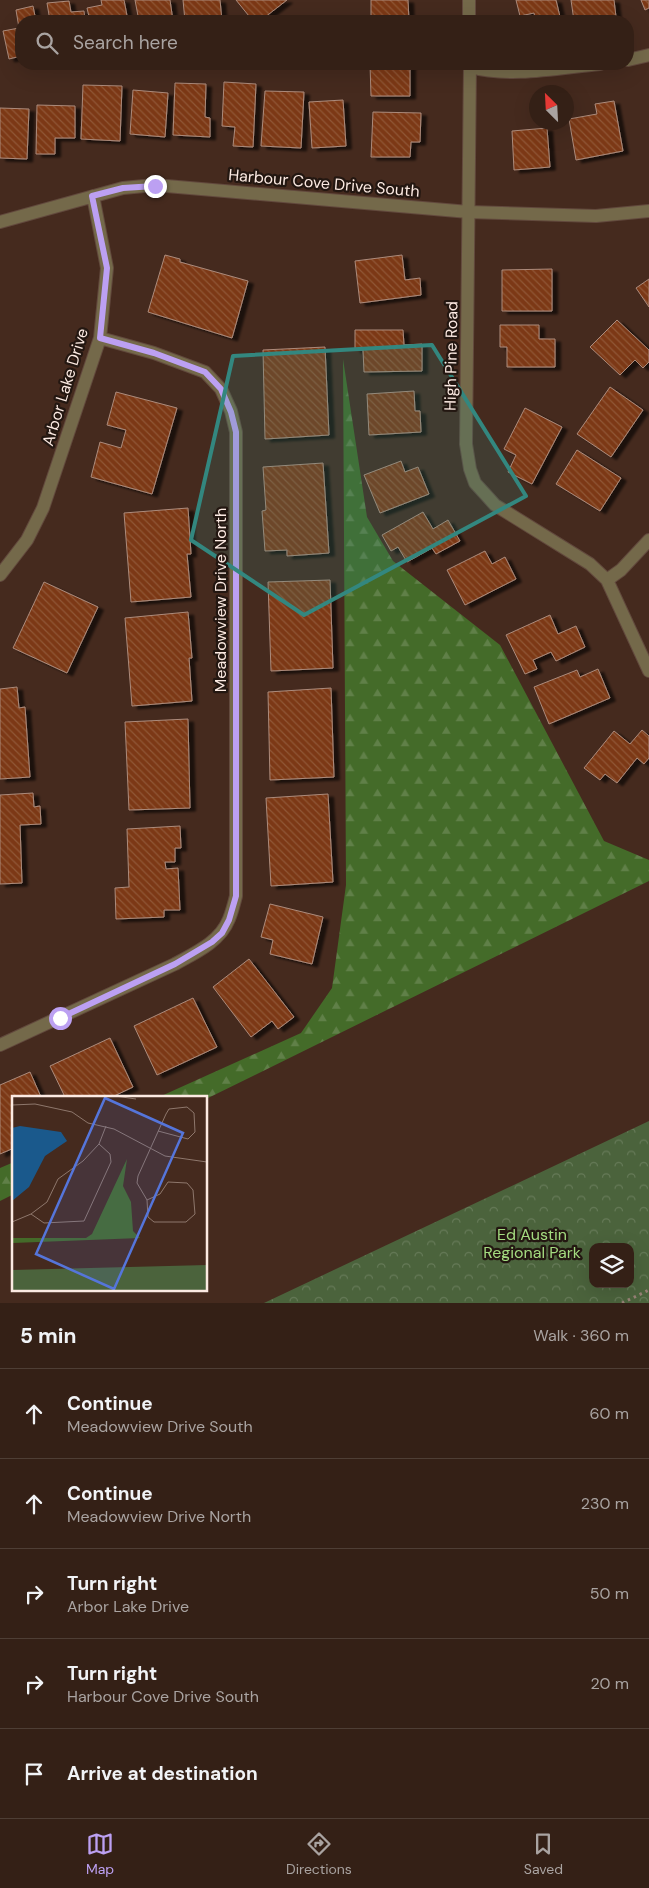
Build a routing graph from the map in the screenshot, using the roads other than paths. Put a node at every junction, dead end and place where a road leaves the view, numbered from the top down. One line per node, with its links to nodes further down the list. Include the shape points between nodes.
1 (469, 0): 2 (street)
2 (469, 15)
3 (649, 55): 4 (street)
4 (634, 59)
5 (470, 70): 10 (street, High Pine Road)
6 (482, 70): 7 (street)
7 (539, 70)
8 (92, 196): 10 (street, Harbour Cove Drive South, via 123,188 155,186); 11 (street, Harbour Cove Drive South); 12 (street, Arbor Lake Drive, via 107,268)
9 (649, 211): 10 (street, Harbour Cove Drive South, via 596,216)
10 (469, 212): 15 (street, High Pine Road, via 466,444 470,469 475,482 495,505 570,550)
11 (0, 222)
12 (100, 338): 14 (street, Arbor Lake Drive, via 43,508 27,540); 17 (street, Meadowview Drive North, via 205,372 221,389 236,432 236,896 229,920 212,942 175,964)
13 (649, 540): 15 (street)
14 (0, 574)
15 (607, 580): 16 (street)
16 (649, 671)
17 (0, 1044)

